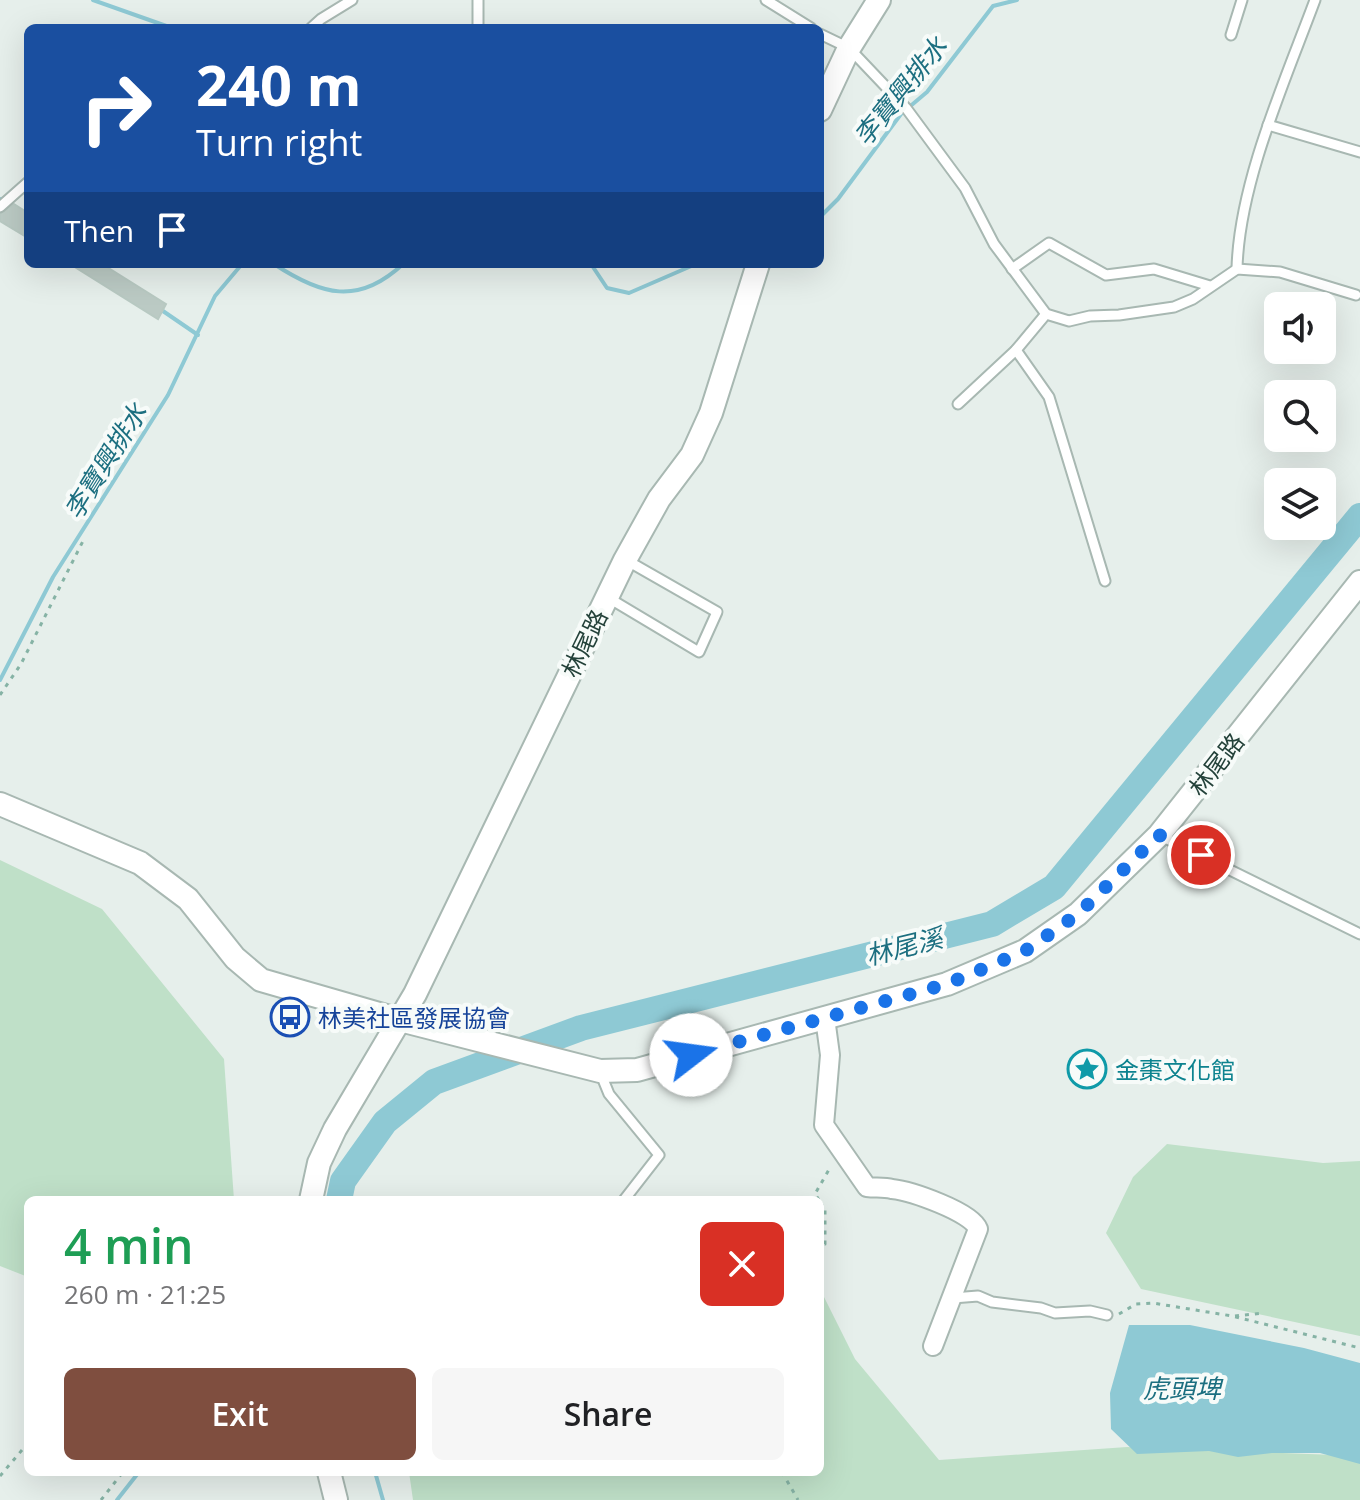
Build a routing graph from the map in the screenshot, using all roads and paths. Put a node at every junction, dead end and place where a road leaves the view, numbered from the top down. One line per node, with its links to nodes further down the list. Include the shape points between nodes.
1 (352, 0): 7 (lane)
2 (478, 0): 8 (lane)
3 (766, 0): 9 (lane)
4 (879, 0): 12 (street)
5 (1242, 0): 10 (lane)
6 (1315, 0): 14 (lane)
7 (315, 24)
8 (478, 24)
9 (805, 24)
10 (1231, 35)
11 (824, 36): 12 (lane)
12 (849, 48): 13 (street); 19 (lane, via 906,108 965,188)
13 (824, 99)
14 (1268, 125): 15 (lane); 20 (lane, via 1237,236)
15 (1360, 152)
16 (24, 186): 17 (lane)
17 (0, 207)
18 (757, 268): 27 (street, 林尾路, via 711,413 692,455 659,499)
19 (1012, 269): 21 (lane, via 1049,243 1106,275 1154,269); 23 (lane)
20 (1237, 269): 21 (lane); 22 (lane, via 1280,272)
21 (1210, 286): 23 (lane, via 1174,307 1069,321)
22 (1356, 295)
23 (1046, 314): 24 (lane)
24 (1016, 350): 25 (lane); 28 (lane, via 1049,397)
25 (958, 404)
26 (84, 539): 31 (path)
27 (625, 560): 30 (street, 林尾路); 30 (lane, via 717,612 699,652)
28 (1105, 581)
29 (1360, 582): 33 (street, 林尾路)
30 (607, 597): 36 (street, 林尾路)
31 (0, 695)
32 (0, 804): 36 (street, via 140,863 188,899 235,958 261,980)
33 (1159, 835): 34 (lane); 35 (street, 林尾路, via 1078,914 1025,951 947,984)
34 (1360, 934)
35 (825, 1018): 37 (street, 林尾路, via 637,1070); 38 (street, via 830,1055 824,1125)
36 (400, 1020): 37 (street, 林尾路); 39 (street, 林尾路, via 335,1129 319,1163)
37 (600, 1071): 40 (lane, via 609,1094 659,1155)
38 (829, 1134): 41 (path, via 833,1161); 44 (street, via 867,1187 894,1189 951,1207 976,1222)
39 (312, 1196)
40 (627, 1196)
41 (816, 1196)
42 (824, 1208): 43 (path)
43 (824, 1244)
44 (953, 1298): 46 (lane, via 978,1296 1055,1313); 48 (street)
45 (1264, 1313): 47 (path)
46 (1107, 1315): 47 (path, via 1153,1303)
47 (1232, 1316): 49 (path)
48 (933, 1346)
49 (1360, 1348)
50 (24, 1448): 51 (path)
51 (0, 1476)
52 (120, 1476): 55 (path)
53 (330, 1476): 56 (street)
54 (784, 1476): 57 (path)
55 (101, 1500)
56 (336, 1500)
57 (798, 1500)

